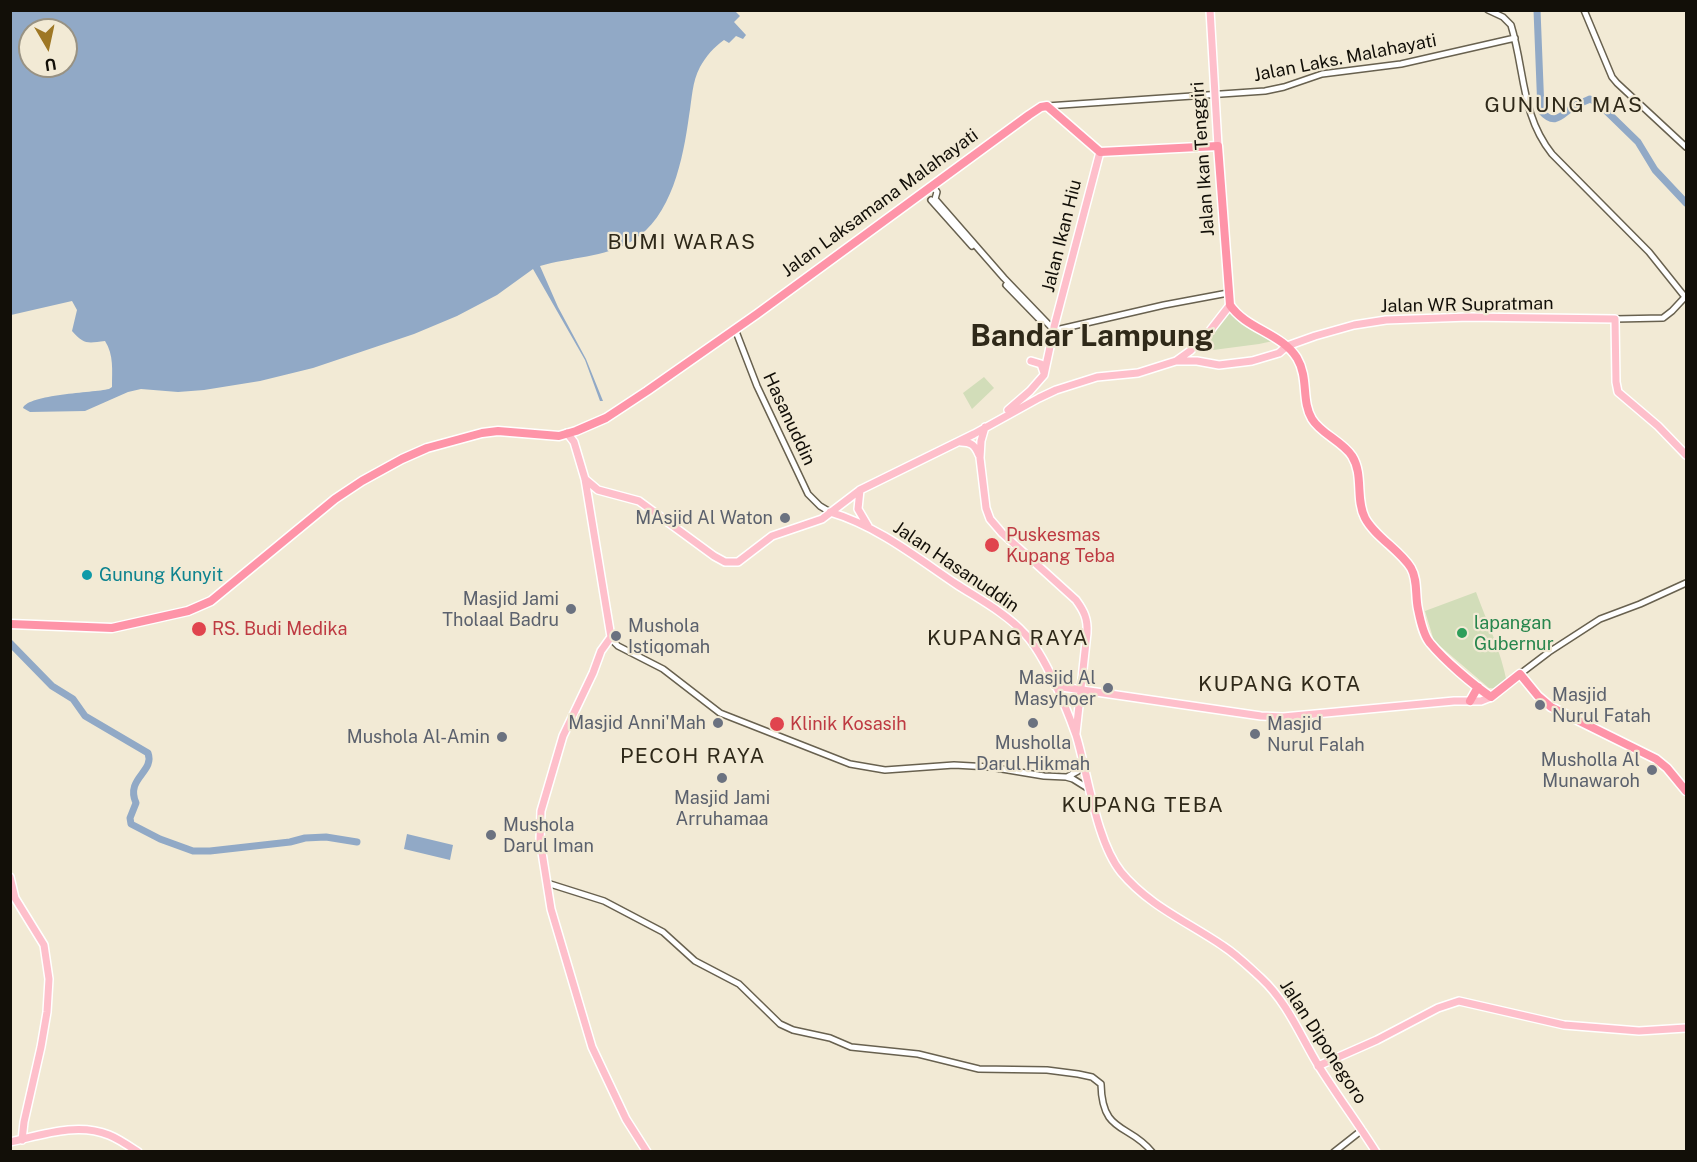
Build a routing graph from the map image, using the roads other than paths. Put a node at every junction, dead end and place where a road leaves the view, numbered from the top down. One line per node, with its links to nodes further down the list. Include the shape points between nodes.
1 (1210, 10): 5 (main road, Jalan Ikan Tenggiri)
2 (1488, 10): 4 (street, via 1507,20)
3 (1584, 10): 8 (street, via 1612,77)
4 (1515, 38): 5 (street, Jalan Laks. Malahayati, via 1401,64 1322,74 1277,89); 14 (street, via 1529,111 1540,140 1649,252)
5 (1215, 94): 6 (street, Jalan Laks. Malahayati); 7 (main road, Jalan Ikan Tenggiri)
6 (1047, 106): 9 (highway); 10 (highway, Jalan Laksamana Malahayati)
7 (1218, 146): 9 (highway); 13 (highway, Jalan Ikan Tenggiri)
8 (1686, 147)
9 (1100, 152): 18 (main road, Jalan Ikan Hiu)
10 (932, 185): 11 (highway, Jalan Laksamana Malahayati); 12 (street, via 937,192)
11 (922, 192): 12 (street); 17 (highway, Jalan Laksamana Malahayati)
12 (933, 199): 18 (street, via 1000,278)
13 (1228, 293): 15 (highway, Jalan Ikan Tenggiri); 18 (street)
14 (1686, 296): 16 (street, via 1663,318)
15 (1230, 305): 19 (highway); 21 (main road, via 1209,332)
16 (1615, 318): 19 (main road, Jalan WR Supratman, via 1386,320 1354,325); 29 (main road, via 1618,392)
17 (735, 329): 25 (highway, Jalan Laksamana Malahayati, via 615,412); 35 (street, Hasanuddin, via 808,494)
18 (1053, 330): 22 (main road, Jalan Ikan Hiu)
19 (1287, 346): 21 (main road, Jalan WR Supratman, via 1279,353 1252,361 1219,365); 42 (highway, via 1303,368 1312,420 1352,456 1365,519 1412,569 1418,611 1429,641)
20 (1031, 361): 22 (main road, via 1041,364)
21 (1176, 361): 23 (main road, via 1138,373 1077,383)
22 (1044, 375): 23 (main road)
23 (997, 420): 24 (main road)
24 (985, 428): 26 (main road); 27 (main road)
25 (569, 433): 31 (main road); 38 (highway, via 482,433 427,448 394,463 315,514 211,601 188,610 130,624)
26 (974, 434): 27 (main road, via 975,441); 28 (main road)
27 (981, 441): 30 (main road)
28 (955, 443): 30 (main road, via 970,443); 33 (main road)
29 (1686, 455)
30 (980, 458): 43 (main road, via 990,519 1084,612 1087,633)
31 (585, 479): 32 (main road); 34 (main road)
32 (598, 490): 34 (main road); 35 (main road, via 637,501 714,556 732,563 742,561 772,536 822,519)
33 (860, 490): 35 (main road); 36 (main road, via 858,509)
34 (587, 496): 39 (main road)
35 (830, 512): 36 (main road, Jalan Hasanuddin)
36 (868, 526): 41 (main road, Jalan Hasanuddin, via 1019,628 1035,647)
37 (1686, 583): 40 (street, via 1600,619)
38 (11, 622)
39 (611, 639): 50 (street, via 663,669 720,713 850,764 885,770 982,766); 54 (main road, via 601,651 567,724 541,811 540,840)
40 (1520, 674): 44 (highway); 52 (highway, via 1551,707 1660,762)
41 (1055, 686): 43 (main road); 47 (main road, Jalan Hasanuddin)
42 (1478, 687): 44 (highway); 45 (highway)
43 (1080, 689): 45 (main road, via 1243,715 1283,717); 46 (main road)
44 (1491, 697): 45 (main road)
45 (1470, 701)
46 (1077, 708): 47 (main road); 48 (main road)
47 (1067, 714): 48 (main road, Jalan Hasanuddin)
48 (1076, 735): 49 (main road, Jalan Diponegoro)
49 (1082, 760): 50 (street, via 1078,771); 51 (main road, Jalan Diponegoro)
50 (1065, 777): 51 (street)
51 (1090, 790): 56 (main road, Jalan Diponegoro, via 1111,857 1123,874 1154,904 1222,946 1263,979 1283,1004)
52 (1686, 791)
53 (10, 877): 58 (main road, via 15,898 44,945 49,979 47,1012)
54 (547, 883): 61 (main road, via 551,909 595,1056); 62 (street, via 604,900 658,929 695,962 739,984 788,1028 851,1047 918,1054 972,1068 1047,1070 1092,1077 1101,1084 1103,1105 1110,1119)
55 (1686, 1028): 56 (main road, via 1639,1031 1564,1025 1459,1001)
56 (1318, 1065): 57 (main road, Jalan Diponegoro)
57 (1362, 1130): 63 (street); 64 (main road, Jalan Diponegoro)
58 (22, 1140): 59 (main road); 60 (main road, via 60,1131 88,1130 107,1134)
59 (10, 1142)
60 (138, 1152)
61 (647, 1152)
62 (1152, 1152)
63 (1334, 1152)
64 (1376, 1152)

